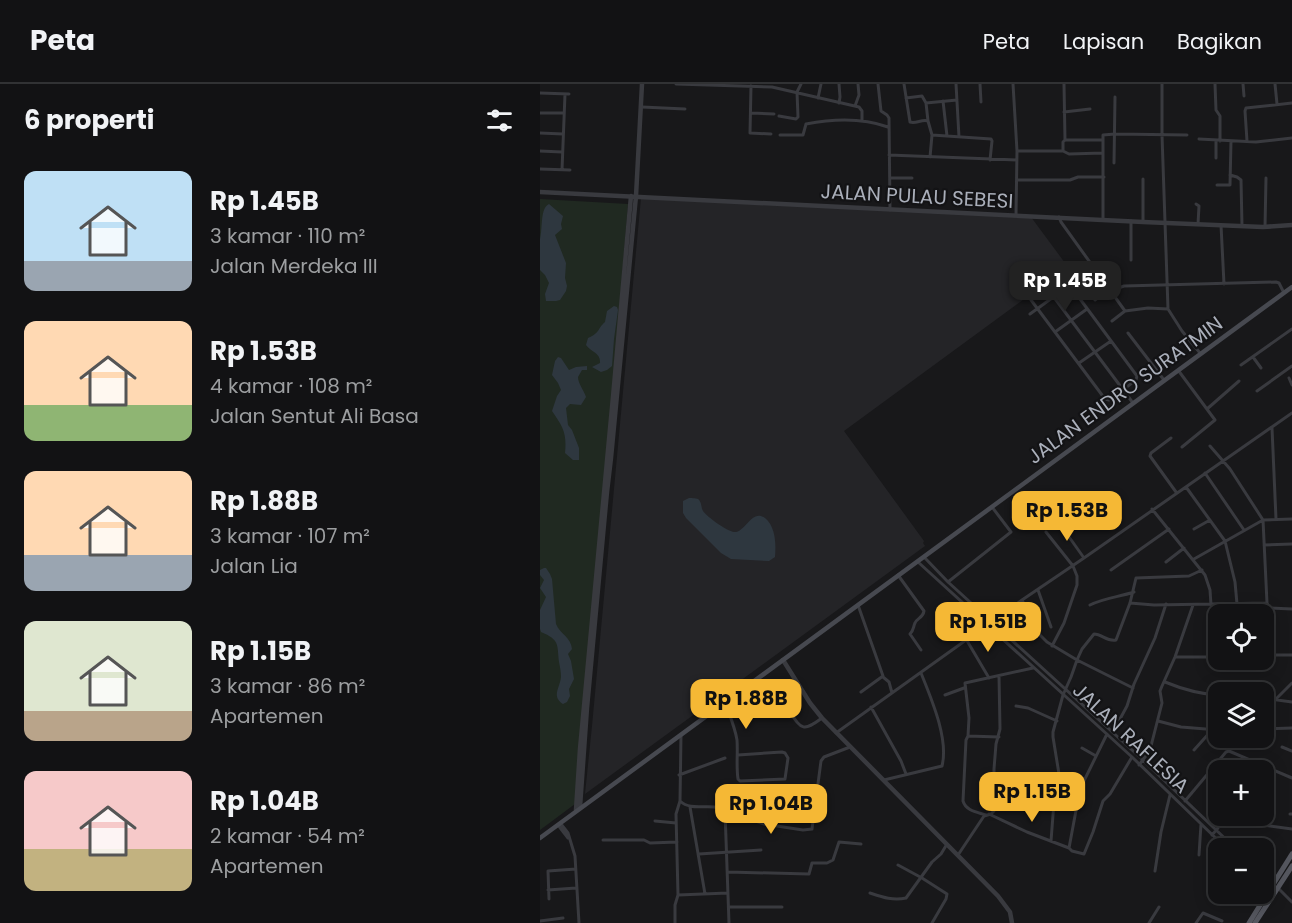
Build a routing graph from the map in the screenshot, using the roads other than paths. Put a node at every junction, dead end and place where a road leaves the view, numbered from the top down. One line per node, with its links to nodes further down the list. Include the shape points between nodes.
1 (642, 84): 35 (street)
2 (676, 84): 3 (street)
3 (685, 84): 18 (street)
4 (801, 84): 21 (street)
5 (820, 84): 24 (street)
6 (839, 84): 30 (street)
7 (858, 84): 34 (street)
8 (878, 84): 46 (street, via 881,110 888,116)
9 (904, 84): 25 (street)
10 (956, 84): 27 (street)
11 (980, 84): 29 (street)
12 (1013, 84): 65 (street)
13 (1064, 84): 38 (street)
14 (1162, 84): 53 (street)
15 (1215, 84): 61 (street, via 1216,110 1220,116)
16 (1243, 84): 23 (street)
17 (1275, 84): 33 (street)
18 (737, 85): 19 (street)
19 (751, 86): 20 (street); 40 (street)
20 (779, 86): 21 (street)
21 (797, 92): 24 (street); 43 (street, via 798,117)
22 (540, 93): 41 (street, via 567,94)
23 (1244, 96)
24 (818, 98): 30 (street)
25 (906, 98): 31 (street, via 922,96); 45 (street, via 910,122)
26 (1115, 98): 50 (street)
27 (957, 100): 28 (street); 56 (street)
28 (943, 101): 31 (street); 55 (street)
29 (981, 102)
30 (839, 103): 34 (street)
31 (926, 103): 45 (street)
32 (1292, 103): 33 (street)
33 (1277, 104): 63 (street, via 1245,108)
34 (855, 106): 44 (street, via 861,110)
35 (642, 107): 36 (street); 87 (street)
36 (685, 109)
37 (1090, 109): 38 (street)
38 (1064, 112): 59 (street)
39 (540, 113): 41 (street)
40 (751, 113): 42 (street); 49 (street, via 750,133)
41 (564, 114): 48 (street)
42 (774, 114)
43 (779, 116)
44 (862, 121): 46 (street); 51 (street, via 807,124 803,135)
45 (928, 121): 52 (street)
46 (889, 127): 69 (street)
47 (540, 133): 48 (street)
48 (563, 134): 67 (street)
49 (771, 134)
50 (1115, 134): 53 (street); 60 (street, via 1104,135); 74 (street)
51 (780, 135)
52 (932, 135): 55 (street); 70 (street)
53 (1162, 135): 54 (street); 95 (street)
54 (1187, 135)
55 (947, 136): 56 (street)
56 (959, 137): 72 (street, via 992,139)
57 (1292, 138): 63 (street)
58 (1200, 139): 61 (street)
59 (1065, 140): 60 (street); 66 (street)
60 (1103, 140): 68 (street)
61 (1218, 140): 62 (street); 71 (street)
62 (1231, 141): 63 (street); 78 (street)
63 (1247, 141)
64 (540, 151): 67 (street)
65 (1017, 151): 66 (street); 73 (street)
66 (1063, 151): 68 (street)
67 (562, 152): 76 (street)
68 (1103, 153): 79 (street)
69 (889, 155): 70 (street); 80 (street)
70 (930, 158): 72 (street)
71 (1216, 158)
72 (990, 160): 73 (street)
73 (1017, 160): 84 (street)
74 (1114, 162)
75 (540, 169): 76 (street)
76 (562, 170): 77 (street)
77 (570, 170)
78 (1230, 175): 85 (street, via 1230,185); 99 (street, via 1241,180)
79 (1104, 177): 84 (street); 92 (street)
80 (890, 178): 81 (street); 89 (street)
81 (912, 178)
82 (1266, 178): 100 (street)
83 (1143, 179): 94 (street)
84 (1017, 180): 90 (street)
85 (1217, 185)
86 (540, 192): 87 (street, JALAN PULAU SEBESI)
87 (633, 196): 89 (street, JALAN PULAU SEBESI); 260 (street, via 580,749)
88 (1196, 204): 96 (street)
89 (890, 210): 90 (street, JALAN PULAU SEBESI)
90 (1016, 215): 91 (street, JALAN PULAU SEBESI)
91 (1059, 217): 92 (street, JALAN PULAU SEBESI); 102 (street)
92 (1103, 220): 93 (street, JALAN PULAU SEBESI)
93 (1131, 221): 94 (street, JALAN PULAU SEBESI); 101 (street)
94 (1143, 222): 95 (street, JALAN PULAU SEBESI)
95 (1166, 223): 96 (street, JALAN PULAU SEBESI); 108 (street)
96 (1198, 224): 97 (street, JALAN PULAU SEBESI)
97 (1221, 225): 99 (street, JALAN PULAU SEBESI); 106 (street)
98 (1292, 225): 100 (street, JALAN PULAU SEBESI)
99 (1242, 226): 100 (street, JALAN PULAU SEBESI)
100 (1265, 226)
101 (1131, 260)
102 (1092, 267): 103 (street); 105 (street)
103 (1082, 273)
104 (1066, 280): 107 (street)
105 (1102, 280): 109 (street); 112 (street)
106 (1224, 284): 108 (street); 113 (street, via 1277,282)
107 (1070, 285): 114 (street); 118 (street)
108 (1168, 286): 112 (street, via 1122,286); 119 (street)
109 (1089, 287)
110 (1292, 287): 113 (main road, JALAN ENDRO SURATMIN)
111 (1047, 288): 114 (street)
112 (1110, 291): 116 (street); 120 (street)
113 (1284, 293): 129 (main road, JALAN ENDRO SURATMIN)
114 (1053, 297): 117 (street); 122 (street)
115 (1031, 300): 117 (street)
116 (1095, 300)
117 (1037, 308): 121 (street); 125 (street)
118 (1087, 309): 122 (street); 127 (street)
119 (1168, 309): 120 (street); 129 (street)
120 (1125, 312): 123 (street)
121 (1030, 314)
122 (1071, 321): 125 (street); 128 (street)
123 (1112, 321)
124 (1292, 329): 130 (street)
125 (1055, 332): 131 (street)
126 (1128, 333): 137 (street)
127 (1111, 341): 128 (street); 140 (street, via 1137,377)
128 (1095, 352): 131 (street); 140 (street)
129 (1200, 353): 135 (main road, JALAN ENDRO SURATMIN)
130 (1253, 357): 132 (street); 134 (street)
131 (1079, 363): 140 (street, via 1106,400)
132 (1241, 365)
133 (1292, 366): 141 (street)
134 (1261, 368)
135 (1178, 370): 137 (main road, JALAN ENDRO SURATMIN); 143 (street)
136 (1289, 378): 139 (street)
137 (1164, 380): 142 (main road, JALAN ENDRO SURATMIN)
138 (1239, 381): 143 (street)
139 (1292, 386)
140 (1124, 390): 142 (street)
141 (1257, 391)
142 (1133, 403): 153 (main road, JALAN ENDRO SURATMIN)
143 (1207, 410): 148 (street, via 1215,420)
144 (1292, 413): 145 (street)
145 (1272, 427): 149 (street); 155 (street)
146 (1171, 438): 152 (street, via 1150,456)
147 (1210, 446): 149 (street)
148 (1182, 447)
149 (1223, 460): 150 (street); 159 (street)
150 (1205, 473): 151 (street); 162 (street)
151 (1186, 487): 152 (street); 158 (street)
152 (1177, 493): 154 (street)
153 (992, 507): 168 (main road, JALAN ENDRO SURATMIN); 177 (street, via 1011,532)
154 (1152, 509): 160 (street); 169 (street)
155 (1276, 519): 156 (street); 159 (street)
156 (1292, 519)
157 (1057, 520): 169 (street)
158 (1210, 520): 161 (street); 164 (street)
159 (1263, 520): 162 (street); 166 (street)
160 (1169, 529): 167 (street); 174 (street)
161 (1194, 529)
162 (1244, 530): 164 (street)
163 (1046, 532): 173 (street)
164 (1225, 541): 170 (street); 185 (street)
165 (1292, 544): 166 (street)
166 (1264, 545): 182 (street)
167 (1184, 548): 170 (street); 172 (street)
168 (924, 556): 171 (main road, JALAN ENDRO SURATMIN); 177 (street)
169 (1084, 558): 173 (street)
170 (1194, 559): 175 (street)
171 (917, 561): 176 (main road, JALAN ENDRO SURATMIN); 192 (street)
172 (1166, 562)
173 (1072, 566): 178 (street); 195 (street, via 1077,585)
174 (1111, 570)
175 (1202, 570): 179 (street, via 1189,576 1136,578); 184 (street)
176 (898, 575): 186 (main road, JALAN ENDRO SURATMIN); 196 (street, via 924,611 910,634)
177 (948, 582): 192 (street)
178 (1038, 590): 180 (street); 193 (street)
179 (1134, 592): 181 (street); 187 (street)
180 (1022, 600): 192 (street); 195 (street, via 1037,632)
181 (1130, 603): 183 (street); 202 (street, via 1116,640 1094,634)
182 (1267, 603): 185 (street)
183 (1166, 604): 188 (street); 211 (street)
184 (1212, 604)
185 (1237, 604)
186 (858, 605): 201 (main road, JALAN ENDRO SURATMIN); 206 (street)
187 (1090, 605)
188 (1193, 605): 189 (street); 199 (street)
189 (1208, 605)
190 (1274, 608): 191 (street)
191 (1292, 609)
192 (990, 623): 194 (street); 203 (street, JALAN RAFLESIA)
193 (1052, 627)
194 (966, 639): 204 (street); 207 (street)
195 (1052, 646): 202 (street)
196 (921, 650)
197 (1274, 655): 198 (street)
198 (1292, 655)
199 (1175, 657): 200 (street); 208 (street)
200 (1208, 657)
201 (783, 660): 218 (main road, JALAN ENDRO SURATMIN); 223 (street)
202 (1077, 660): 211 (street); 213 (street)
203 (1036, 666): 205 (street); 213 (street, JALAN RAFLESIA)
204 (921, 673): 214 (street); 250 (street, via 940,727 944,761 942,766)
205 (999, 676): 207 (street); 235 (street)
206 (883, 677): 212 (street); 214 (street, via 889,681)
207 (989, 678): 210 (street, via 964,683)
208 (1164, 682): 215 (street); 225 (street)
209 (1292, 683): 217 (street)
210 (964, 688): 216 (street); 234 (street)
211 (1133, 688): 230 (street)
212 (861, 692)
213 (1065, 692): 224 (street); 230 (street, JALAN RAFLESIA); 232 (street, JALAN RAFLESIA)
214 (892, 693): 221 (street)
215 (1208, 694)
216 (945, 695)
217 (1276, 699): 219 (street)
218 (725, 701): 231 (main road, JALAN ENDRO SURATMIN); 242 (street)
219 (1292, 702)
220 (1016, 706): 224 (street)
221 (871, 707): 229 (street); 250 (street)
222 (789, 711): 223 (street, via 803,727)
223 (822, 718): 229 (street)
224 (1057, 721): 252 (street, via 1053,737 1059,772)
225 (1157, 721): 228 (street); 248 (street, via 1151,746)
226 (1292, 728): 227 (street)
227 (1274, 729)
228 (1208, 730)
229 (836, 733): 237 (street)
230 (1113, 733): 236 (street, JALAN RAFLESIA)
231 (681, 734): 251 (street); 260 (main road, JALAN ENDRO SURATMIN)
232 (1107, 734): 236 (street, JALAN RAFLESIA); 243 (street)
233 (1208, 734): 240 (street)
234 (968, 736): 235 (street); 261 (street, via 963,801 966,807)
235 (999, 737): 255 (street)
236 (1117, 740): 244 (street, JALAN RAFLESIA); 248 (street, JALAN RAFLESIA)
237 (850, 747): 254 (street); 262 (street, via 821,761 812,829)
238 (1282, 747): 241 (street)
239 (1082, 748): 243 (street)
240 (1194, 750)
241 (1292, 751)
242 (738, 755): 242 (street, via 785,753 785,779 738,780)
243 (1096, 756): 279 (street, via 1080,789)
244 (1132, 757): 248 (street, JALAN RAFLESIA); 279 (street, via 1103,801 1084,854)
245 (725, 758): 251 (street)
246 (1244, 758): 247 (street); 258 (street, via 1224,752)
247 (1248, 760)
248 (1141, 762): 256 (street, JALAN RAFLESIA); 258 (street, JALAN RAFLESIA)
249 (1274, 771): 253 (street)
250 (906, 774): 254 (street)
251 (679, 775): 257 (street)
252 (1056, 776): 255 (street); 275 (street)
253 (1292, 778)
254 (884, 780): 278 (street)
255 (993, 785): 261 (street, via 994,811)
256 (1170, 795): 266 (street, JALAN RAFLESIA); 289 (street)
257 (680, 801): 259 (street); 264 (street)
258 (1185, 801): 270 (street, JALAN RAFLESIA)
259 (690, 807): 262 (street, via 722,809); 282 (street)
260 (578, 808): 265 (main road, JALAN ENDRO SURATMIN)
261 (987, 814): 275 (street); 284 (street)
262 (725, 820): 281 (street)
263 (654, 821): 264 (street)
264 (676, 823): 276 (street)
265 (559, 824): 271 (main road, JALAN ENDRO SURATMIN); 288 (street, via 569,839)
266 (1200, 824): 270 (street, JALAN RAFLESIA); 285 (street)
267 (1216, 826): 270 (street)
268 (1270, 826): 269 (street)
269 (1292, 829)
270 (1214, 833): 272 (street, JALAN RAFLESIA); 273 (street, JALAN RAFLESIA)
271 (540, 838)
272 (1218, 838)
273 (1221, 838)
274 (603, 840): 276 (street)
275 (1051, 841): 279 (street)
276 (677, 842): 298 (street)
277 (861, 844): 290 (street, via 838,842 833,860 812,863 809,874)
278 (948, 844): 284 (street); 291 (street)
279 (1069, 848)
280 (761, 850): 281 (street)
281 (727, 851): 282 (street); 290 (street)
282 (699, 854): 297 (street)
283 (1292, 854): 293 (main road)
284 (958, 855): 313 (street, via 1008,908)
285 (1199, 855)
286 (898, 865): 291 (street)
287 (1292, 866): 293 (main road)
288 (576, 868): 292 (street); 294 (street, via 548,871)
289 (1155, 871)
290 (728, 872): 295 (street)
291 (921, 878): 296 (street, via 903,899); 312 (street, via 947,896)
292 (577, 888): 294 (street); 309 (street)
293 (1274, 888): 300 (street)
294 (548, 890): 299 (street)
295 (728, 893): 297 (street); 303 (street)
296 (870, 893)
297 (705, 894): 298 (street)
298 (678, 895): 310 (street)
299 (549, 899)
300 (1292, 902)
301 (1263, 904): 316 (main road)
302 (1265, 904): 317 (main road)
303 (729, 906): 304 (street); 311 (street)
304 (782, 907)
305 (1159, 907): 314 (street)
306 (563, 918): 307 (street)
307 (540, 921)
308 (1222, 921): 315 (street, via 1203,913)
309 (579, 923)
310 (675, 923)
311 (729, 923)
312 (932, 923)
313 (1012, 923)
314 (1149, 923)
315 (1196, 923)
316 (1249, 923)
317 (1255, 923)

